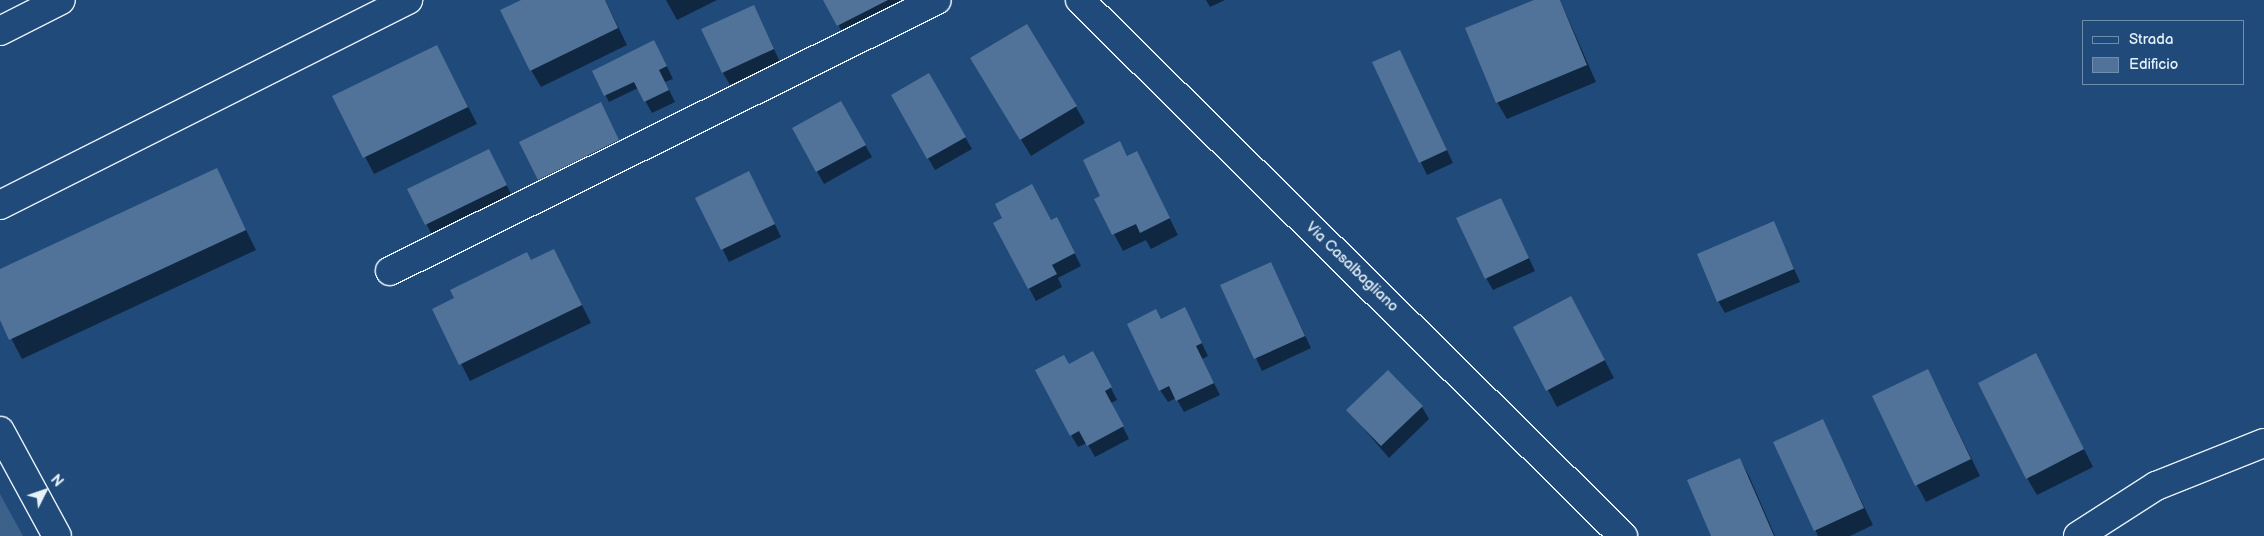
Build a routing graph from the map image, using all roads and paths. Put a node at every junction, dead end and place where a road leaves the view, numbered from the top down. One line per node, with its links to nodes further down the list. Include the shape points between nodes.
1 (62, 0): 5 (street)
2 (408, 0): 6 (street)
3 (937, 0): 7 (street)
4 (1080, 0): 11 (street, Via Casalbagliano)
5 (0, 31)
6 (0, 204)
7 (390, 271)
8 (0, 431): 10 (street)
9 (2264, 443): 12 (street, via 2156,486)
10 (57, 536)
11 (1623, 536)
12 (2078, 536)

